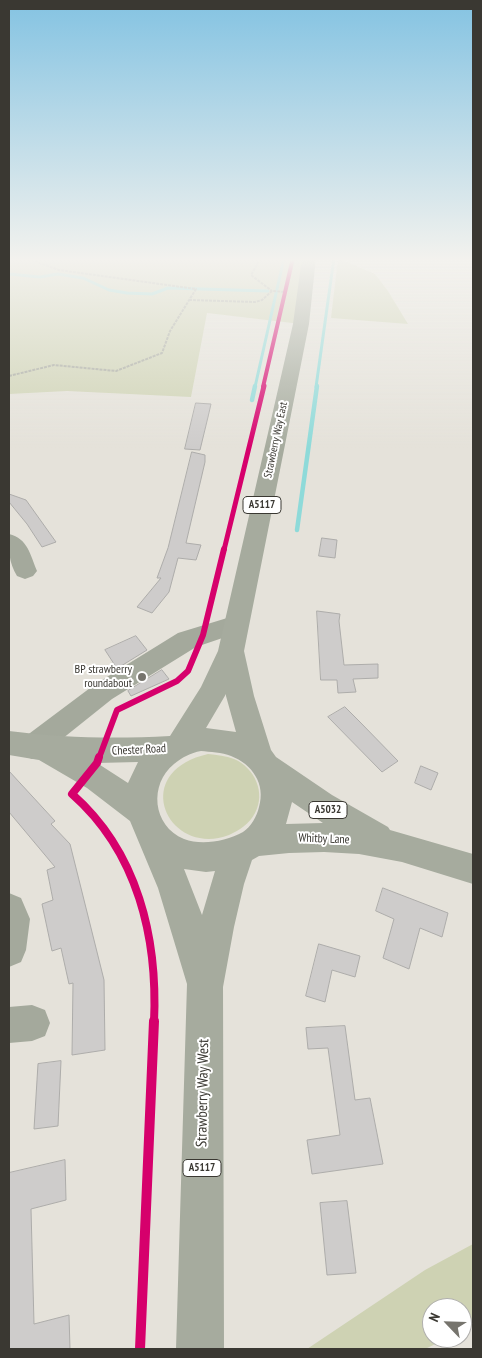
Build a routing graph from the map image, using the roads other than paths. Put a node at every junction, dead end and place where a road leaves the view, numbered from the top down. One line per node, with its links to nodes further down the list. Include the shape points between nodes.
1 (301, 321): 4 (main road, Strawberry Way East / A5117)
2 (9, 541): 3 (street, via 16,546)
3 (25, 571)
4 (234, 637): 5 (main road, Strawberry Way East / A5117, via 216,684); 6 (street, via 187,640 103,692); 7 (main road, Strawberry Way East / A5117, via 240,696)
5 (177, 746): 6 (main road, Chester Road, via 113,751); 7 (main road, A5117, via 201,739 222,739 241,744); 8 (main road, A5117, via 157,760 146,775 140,792)
6 (29, 747): 8 (main road, via 90,773 119,792)
7 (264, 761): 9 (main road, Whitby Lane / A5032, via 324,808); 10 (main road, A5117, via 277,785 277,805 270,825)
8 (147, 823): 10 (main road, via 170,848 192,856 216,857); 14 (main road, Strawberry Way West / A5117, via 169,868)
9 (392, 844): 10 (main road, Whitby Lane / A5032, via 284,838); 11 (main road, Whitby Lane / A5032)
10 (247, 846): 14 (main road, Strawberry Way West / A5117, via 227,884)
11 (473, 868)
12 (9, 909): 13 (street, via 13,919)
13 (9, 950)
14 (205, 987): 15 (main road, Strawberry Way West / A5117)
15 (200, 1349)

